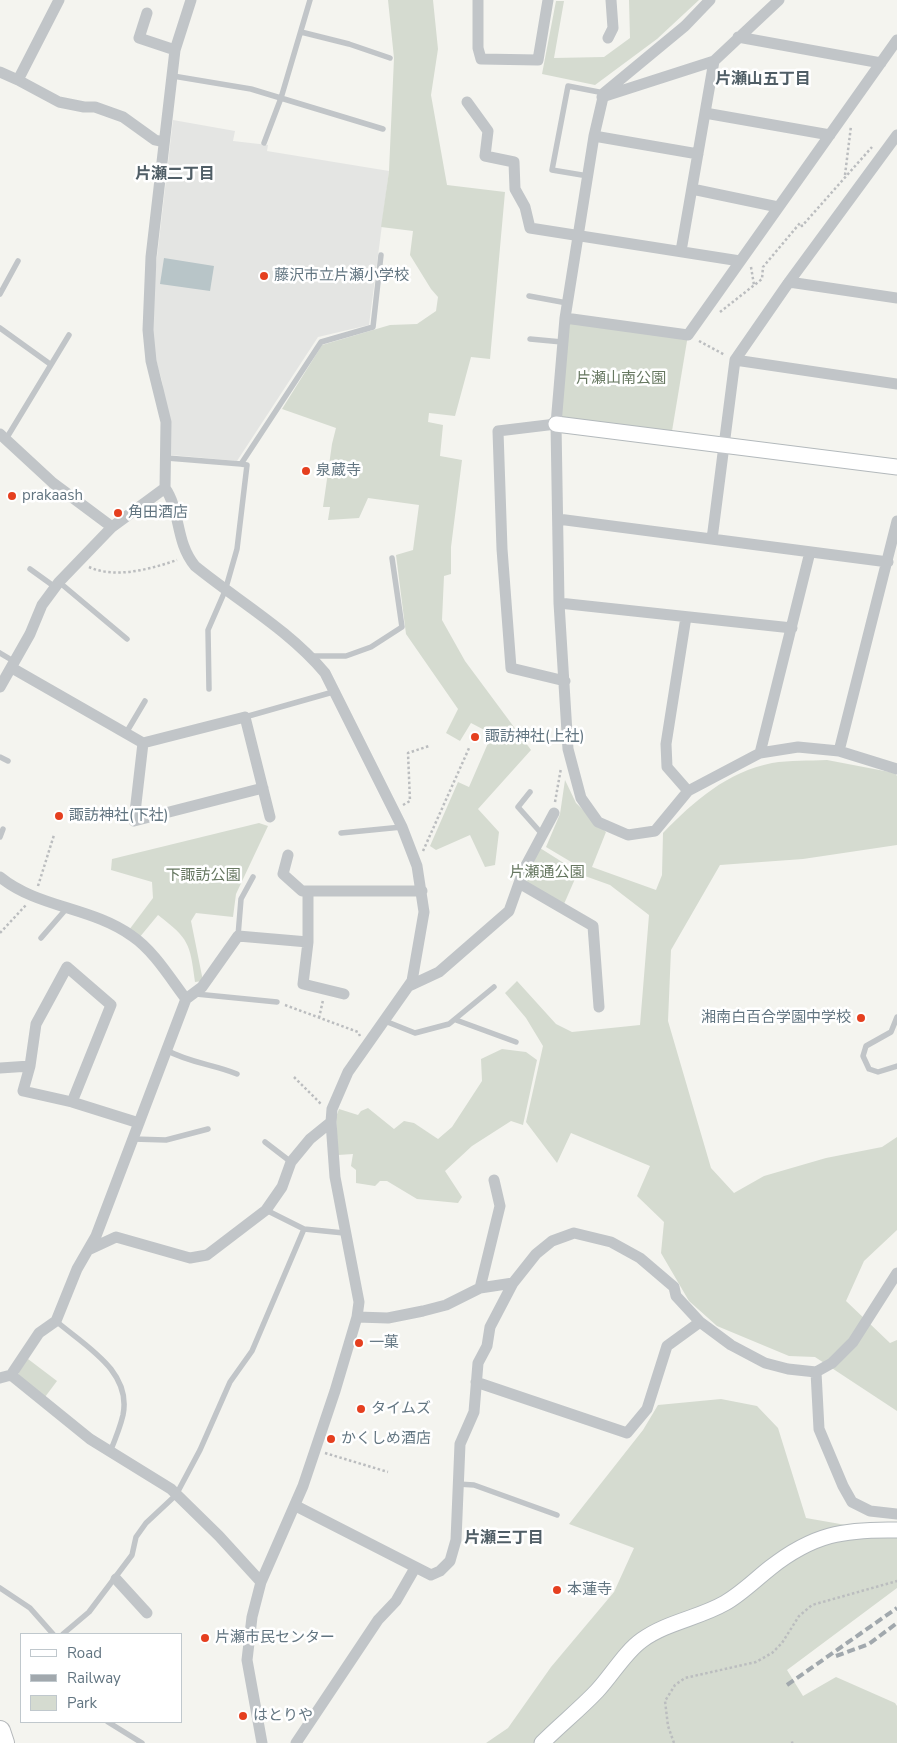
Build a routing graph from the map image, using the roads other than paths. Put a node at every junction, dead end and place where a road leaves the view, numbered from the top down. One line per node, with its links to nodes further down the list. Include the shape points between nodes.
1 (59, 0): 20 (street)
2 (191, 0): 14 (street)
3 (310, 0): 10 (lane)
4 (478, 0): 5 (street, via 481,59 538,60)
5 (548, 0)
6 (611, 0): 12 (street, via 613,28)
7 (710, 0): 21 (street, via 685,26)
8 (779, 0): 11 (street)
9 (147, 13): 14 (street, via 139,38)
10 (301, 32): 15 (lane); 22 (lane)
11 (738, 37): 16 (street); 17 (street)
12 (608, 38)
13 (897, 40): 17 (street)
14 (175, 50): 19 (street)
15 (390, 58)
16 (714, 61): 21 (street); 24 (street)
17 (880, 63): 26 (street)
18 (0, 72): 20 (street)
19 (173, 76): 22 (lane, via 251,88); 29 (street)
20 (18, 80): 29 (street, via 59,102 95,107 122,117 155,140)
21 (603, 95): 28 (street); 32 (lane, via 568,86 552,170)
22 (281, 98): 25 (lane); 30 (lane)
23 (466, 102): 35 (street, via 488,131 486,156 514,162 515,189 525,207 530,228)
24 (705, 113): 26 (street); 31 (street)
25 (383, 129)
26 (830, 135): 34 (street)
27 (897, 135): 40 (street)
28 (594, 136): 31 (street); 32 (street)
29 (164, 142): 56 (street, via 151,257 148,330 151,361 166,422)
30 (264, 143)
31 (698, 154): 33 (street)
32 (588, 176): 35 (street)
33 (692, 189): 34 (street); 36 (street)
34 (778, 207): 39 (street)
35 (578, 234): 36 (street); 44 (street)
36 (681, 251): 39 (street)
37 (382, 256): 57 (lane, via 373,327 321,342)
38 (18, 261): 41 (lane)
39 (740, 261): 45 (street, via 688,335)
40 (788, 282): 43 (street); 50 (street)
41 (0, 294)
42 (529, 296): 44 (lane)
43 (897, 298)
44 (567, 303): 45 (street)
45 (565, 318): 49 (street)
46 (0, 328): 51 (lane)
47 (69, 336): 51 (lane)
48 (530, 339): 49 (lane)
49 (562, 342): 53 (street)
50 (735, 360): 52 (street); 55 (street)
51 (50, 364): 54 (lane)
52 (897, 384)
53 (556, 424): 55 (street); 60 (street); 77 (street, via 498,431 498,440 511,668)
54 (3, 436): 62 (street, via 53,483)
55 (724, 444): 58 (street); 63 (street)
56 (167, 458): 57 (lane); 59 (street)
57 (241, 464): 69 (lane, via 247,465 237,549)
58 (897, 467)
59 (165, 488): 62 (street); 69 (street, via 171,497 178,532 188,557)
60 (558, 519): 63 (street); 70 (street)
61 (897, 521): 66 (street)
62 (112, 527): 68 (street)
63 (712, 539): 64 (street)
64 (810, 552): 66 (street); 72 (street)
65 (392, 558): 75 (lane, via 402,628 371,647 346,656)
66 (888, 562): 85 (street)
67 (30, 569): 68 (lane)
68 (57, 584): 73 (lane); 76 (street, via 42,605)
69 (225, 590): 75 (street); 79 (lane, via 208,630)
70 (559, 603): 71 (street); 77 (street)
71 (686, 616): 72 (street); 91 (street, via 666,744 667,767)
72 (792, 628): 86 (street)
73 (127, 639)
74 (0, 653): 76 (lane)
75 (310, 656): 80 (street, via 325,673)
76 (13, 665): 78 (street); 83 (street)
77 (565, 681): 91 (street, via 568,749 581,798 598,822 628,836 655,831)
78 (0, 687)
79 (209, 689)
80 (333, 692): 82 (lane); 95 (street)
81 (145, 701): 83 (lane)
82 (245, 717): 84 (street); 90 (street)
83 (126, 733): 84 (street)
84 (143, 743): 90 (street, via 134,821)
85 (839, 751): 86 (street, via 798,747); 89 (street)
86 (760, 753): 91 (street)
87 (0, 757): 88 (lane)
88 (8, 761)
89 (897, 769)
90 (263, 788): 94 (street)
91 (688, 791)
92 (530, 792): 98 (lane, via 518,806)
93 (554, 813): 98 (street)
94 (270, 817)
95 (402, 827): 97 (lane); 105 (street, via 417,866)
96 (3, 829): 99 (lane)
97 (341, 832)
98 (544, 836): 103 (street)
99 (0, 837)
100 (288, 855): 104 (street, via 283,874 302,892)
101 (0, 877): 106 (street, via 16,890)
102 (253, 877): 107 (lane, via 241,899)
103 (519, 883): 110 (street, via 509,911 439,972); 115 (street, via 593,926)
104 (308, 891): 105 (street); 109 (street)
105 (422, 891): 110 (street, via 424,912)
106 (67, 908): 108 (lane); 113 (street, via 132,935)
107 (238, 936): 109 (street); 113 (street, via 202,986)
108 (41, 938)
109 (308, 942): 112 (street, via 303,984)
110 (409, 986): 118 (street)
111 (494, 987): 117 (lane, via 459,1014)
112 (344, 994)
113 (190, 996): 114 (lane); 120 (street)
114 (277, 1002)
115 (599, 1007)
116 (897, 1017): 122 (lane, via 891,1032 866,1046 863,1056 869,1069 878,1072)
117 (456, 1020): 118 (lane, via 415,1033); 119 (lane)
118 (385, 1021): 127 (street, via 348,1072)
119 (516, 1042)
120 (166, 1050): 124 (lane, via 185,1060); 126 (street)
121 (30, 1066): 123 (street); 125 (street, via 23,1091); 125 (street, via 36,1024 67,966 111,1005)
122 (897, 1066)
123 (0, 1068)
124 (237, 1074)
125 (72, 1102): 126 (street)
126 (139, 1123): 129 (street)
127 (328, 1124): 131 (street, via 310,1139); 135 (street)
128 (208, 1129): 129 (lane, via 166,1140)
129 (133, 1139): 136 (street)
130 (265, 1142): 131 (lane)
131 (292, 1162): 133 (street, via 282,1187)
132 (494, 1180): 139 (street, via 500,1206)
133 (266, 1210): 134 (lane); 136 (street, via 207,1255 190,1258 116,1237)
134 (304, 1229): 135 (lane); 148 (lane, via 252,1351 230,1382)
135 (344, 1233): 140 (street, via 358,1290)
136 (88, 1250): 141 (street)
137 (897, 1273): 143 (street, via 853,1342 832,1363)
138 (513, 1284): 139 (street); 142 (street, via 536,1254 552,1241 574,1233 611,1242 640,1258 674,1287 676,1296); 145 (street, via 490,1327 478,1364)
139 (480, 1288): 140 (street, via 423,1312 388,1318)
140 (357, 1317): 149 (street)
141 (56, 1321): 144 (street, via 39,1333); 146 (lane, via 111,1367 122,1387 123,1415)
142 (700, 1322): 143 (street, via 731,1345 765,1363 788,1370); 145 (street, via 667,1346 647,1409 627,1433)
143 (816, 1372): 150 (street, via 819,1429 852,1502 870,1511)
144 (5, 1377): 146 (street)
145 (476, 1382): 147 (street, via 474,1412 460,1444)
146 (110, 1452): 148 (street, via 171,1489)
147 (458, 1484): 151 (lane, via 474,1485); 153 (street, via 458,1523 450,1561 431,1575)
148 (176, 1496): 154 (lane, via 141,1530 132,1555); 155 (street)
149 (296, 1506): 153 (street); 155 (street)
150 (897, 1514)
151 (557, 1515)
152 (897, 1530): 166 (street, via 858,1530 819,1537 802,1545 727,1602 641,1640 596,1692)
153 (414, 1568): 165 (street, via 396,1600 378,1620)
154 (116, 1579): 157 (street); 159 (lane, via 88,1612)
155 (261, 1582): 164 (street, via 252,1617 247,1660)
156 (0, 1588): 158 (lane, via 30,1608)
157 (147, 1613)
158 (52, 1633)
159 (64, 1633)
160 (110, 1723): 163 (lane)
161 (0, 1732): 162 (highway)
162 (4, 1743)
163 (142, 1743)
164 (262, 1743)
165 (296, 1743)
166 (542, 1743)

